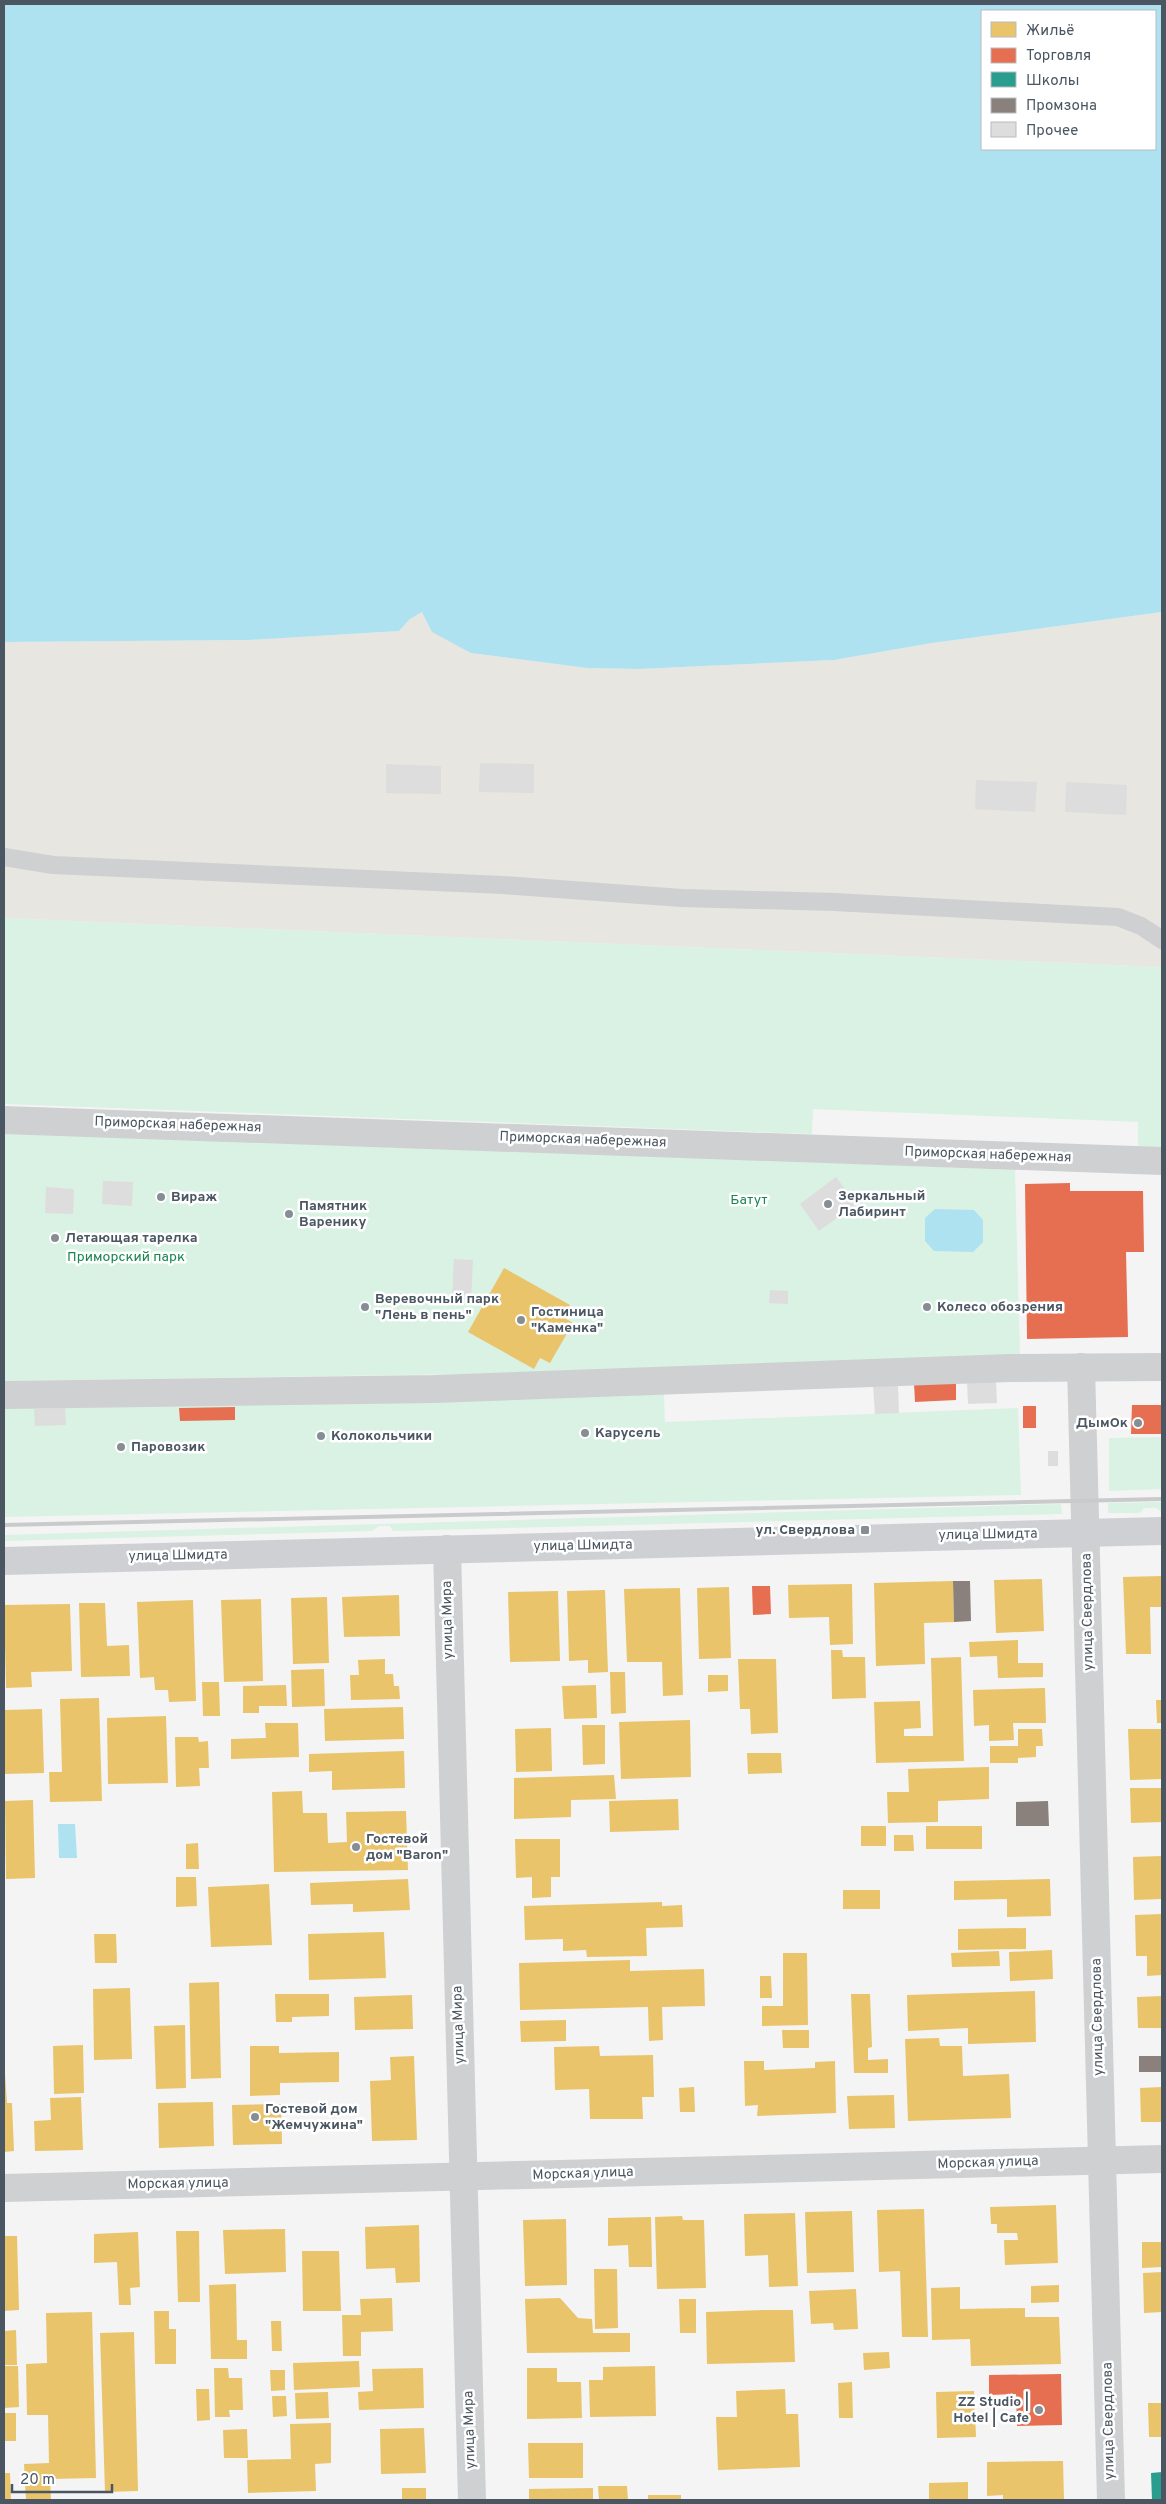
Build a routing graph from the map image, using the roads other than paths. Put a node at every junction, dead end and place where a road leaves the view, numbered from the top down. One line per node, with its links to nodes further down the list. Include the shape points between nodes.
1 (4, 857): 2 (lane, via 53,865 1118,917 1141,926)
2 (1162, 940)
3 (4, 1120): 4 (street, Приморская набережная)
4 (1162, 1161)
5 (1081, 1367): 6 (street); 7 (street, via 434,1389); 9 (street, улица Свердлова)
6 (1162, 1367)
7 (4, 1395)
8 (1162, 1531): 9 (street, улица Шмидта)
9 (1086, 1533): 10 (street, улица Шмидта); 13 (street, улица Свердлова)
10 (447, 1549): 11 (street, улица Шмидта); 14 (street, улица Мира)
11 (4, 1561)
12 (1162, 2159): 13 (street, Морская улица)
13 (1102, 2160): 14 (street, Морская улица); 17 (street, улица Свердлова)
14 (463, 2178): 15 (street, Морская улица); 16 (street, улица Мира)
15 (4, 2188)
16 (472, 2500)
17 (1111, 2500)

